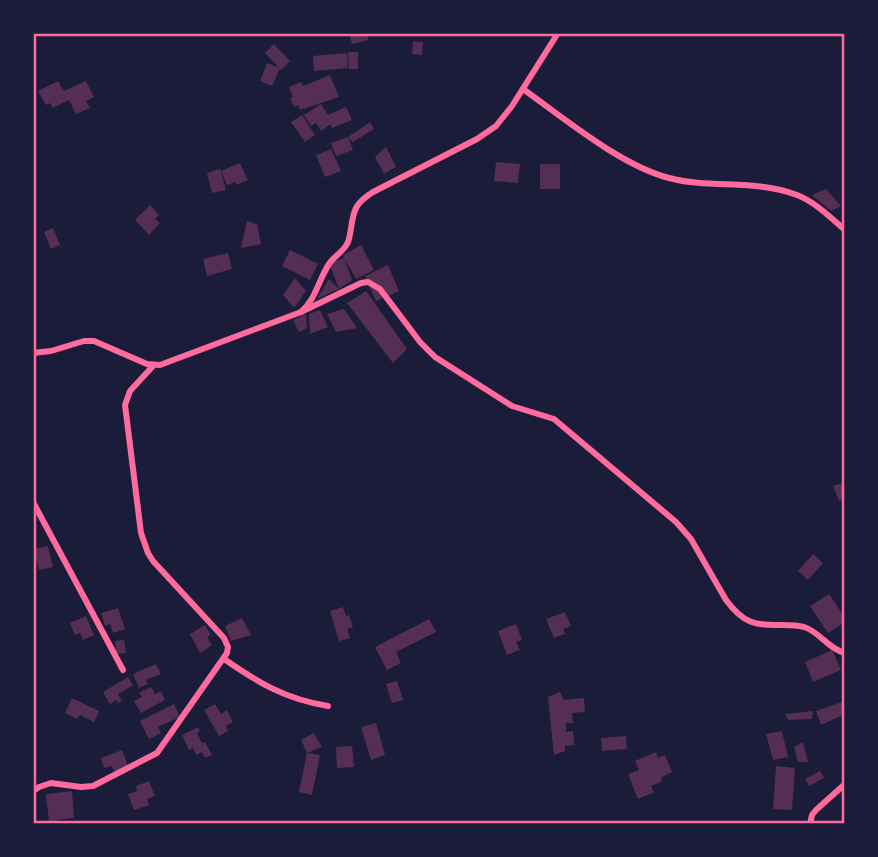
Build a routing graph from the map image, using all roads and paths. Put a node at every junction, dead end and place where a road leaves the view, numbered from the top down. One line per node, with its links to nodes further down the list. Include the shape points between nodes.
1 (558, 33): 2 (street)
2 (523, 89): 3 (street, via 638,166 689,182 750,185 799,195); 4 (street, via 486,134 358,203 347,245 329,263)
3 (845, 230)
4 (301, 312): 6 (street); 8 (street, via 361,283 374,284 435,357 512,406 554,419 676,522 732,608 746,620 762,626 807,628)
5 (33, 353): 6 (street, via 94,341)
6 (153, 366): 9 (street, via 130,391 124,413 141,533 153,561 223,638 228,647)
7 (33, 502): 10 (street)
8 (845, 653)
9 (224, 659): 11 (street, via 280,694); 13 (street, via 157,753 93,786 51,783)
10 (123, 670)
11 (328, 706)
12 (845, 784): 14 (street, via 816,810)
13 (33, 791)
14 (810, 824)

